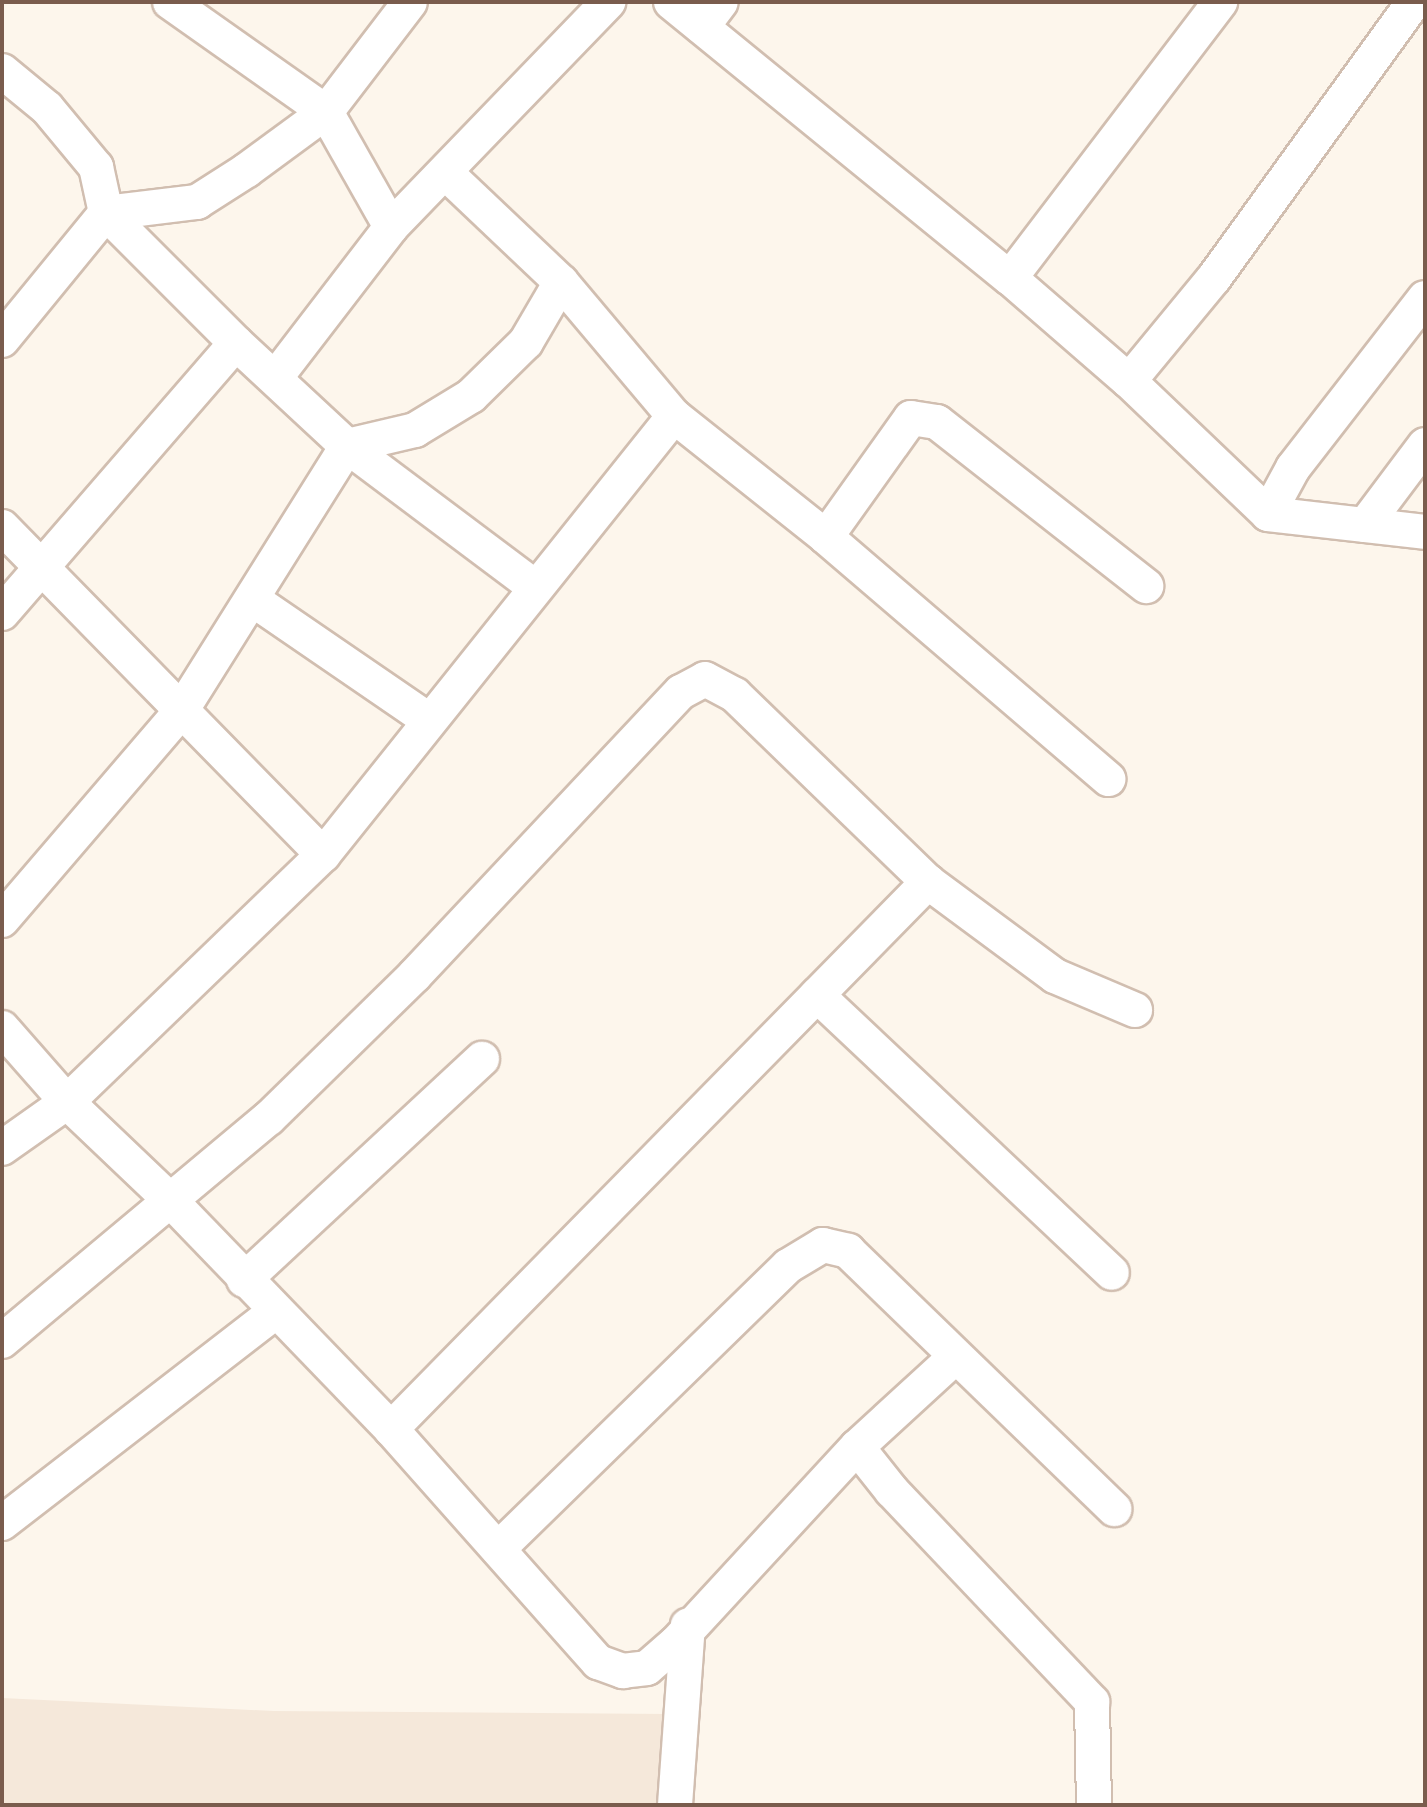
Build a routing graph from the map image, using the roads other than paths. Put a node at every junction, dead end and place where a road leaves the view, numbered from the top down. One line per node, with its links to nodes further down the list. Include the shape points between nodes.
1 (170, 2): 9 (street)
2 (410, 2): 9 (street)
3 (608, 2): 10 (street)
4 (671, 2): 7 (street)
5 (1220, 2): 13 (street)
6 (1414, 2): 19 (street, via 1223,266)
7 (711, 14): 13 (street)
8 (2, 71): 11 (street, via 47,108 96,167)
9 (326, 112): 11 (street, via 197,202); 12 (street)
10 (445, 172): 12 (street); 14 (street)
11 (106, 213): 16 (street); 17 (street)
12 (391, 227): 18 (street)
13 (1010, 278): 19 (street)
14 (561, 282): 20 (street); 22 (street, via 526,342 471,396 415,430)
15 (1425, 298): 23 (street, via 1293,468)
16 (2, 340)
17 (236, 343): 18 (street); 28 (street)
18 (276, 377): 22 (street)
19 (1129, 381): 23 (street)
20 (674, 416): 27 (street); 30 (street)
21 (1425, 445): 24 (street)
22 (347, 446): 30 (street); 31 (street)
23 (1268, 514): 24 (street)
24 (1365, 525): 26 (street)
25 (2, 527): 28 (street)
26 (1425, 532)
27 (826, 537): 29 (street, via 911,418 937,422); 35 (street)
28 (39, 564): 32 (street); 33 (street)
29 (1146, 586)
30 (536, 588): 34 (street)
31 (252, 599): 33 (street); 34 (street)
32 (2, 613)
33 (181, 711): 36 (street); 38 (street)
34 (429, 720): 36 (street)
35 (1108, 779)
36 (323, 855): 43 (street)
37 (928, 882): 39 (street); 40 (street, via 1055,976); 45 (street, via 735,695 705,679 681,692 355,1036)
38 (2, 920)
39 (817, 995): 46 (street); 51 (street)
40 (1135, 1010)
41 (2, 1028): 43 (street)
42 (482, 1059): 47 (street)
43 (67, 1102): 44 (street); 45 (street)
44 (2, 1148)
45 (172, 1202): 47 (street); 49 (street)
46 (1112, 1273)
47 (244, 1280): 48 (street)
48 (275, 1312): 51 (street); 54 (street)
49 (2, 1341)
50 (954, 1358): 52 (street); 53 (street); 55 (street, via 848,1251 823,1245 788,1266)
51 (391, 1429): 55 (street)
52 (857, 1447): 56 (street); 58 (street, via 892,1491 1092,1702)
53 (1114, 1509)
54 (2, 1523)
55 (498, 1549): 56 (street, via 598,1662 610,1667 647,1668)
56 (688, 1625): 57 (street)
57 (675, 1805)
58 (1094, 1805)

